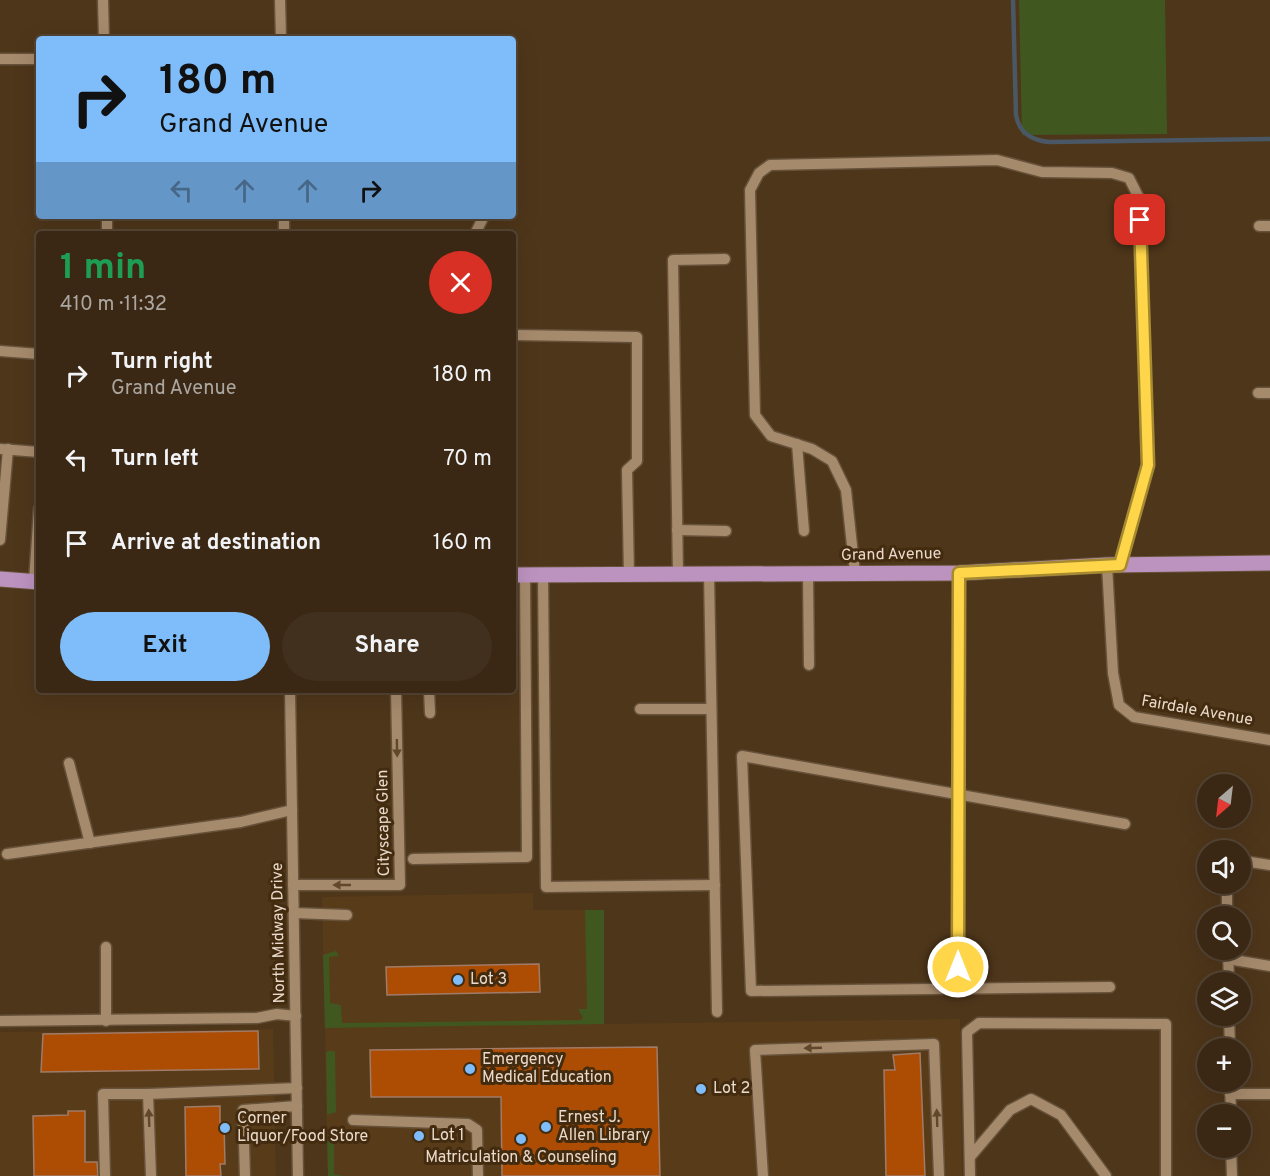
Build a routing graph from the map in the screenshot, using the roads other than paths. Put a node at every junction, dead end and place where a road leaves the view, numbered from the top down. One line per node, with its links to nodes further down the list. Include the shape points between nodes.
1 (103, 0): 3 (street)
2 (280, 0): 4 (street)
3 (104, 36)
4 (281, 36)
5 (36, 58): 6 (street)
6 (0, 59)
7 (725, 259): 16 (street, via 673,261)
8 (516, 335): 28 (street, via 637,337 636,461 627,470)
9 (0, 351): 10 (street)
10 (36, 354)
11 (1258, 393): 12 (street)
12 (1270, 393)
13 (797, 444): 18 (street); 21 (street, Fairdale Avenue, via 771,436 755,415 750,190 759,172 770,165 997,160 1042,172 1112,173 1129,178 1139,198 1148,465); 22 (street, via 832,461 846,490)
14 (4, 449): 15 (street); 19 (street)
15 (36, 452)
16 (677, 530): 17 (street); 24 (street)
17 (726, 531)
18 (804, 531)
19 (0, 540)
20 (1270, 563): 21 (main road, Grand Avenue)
21 (1113, 565): 23 (main road, Grand Avenue); 39 (street, Fairdale Avenue, via 1113,673 1119,705 1134,717)
22 (855, 573): 23 (main road, Grand Avenue); 29 (main road, Grand Avenue)
23 (959, 573): 41 (street)
24 (678, 574): 25 (main road, Grand Avenue); 28 (main road, Grand Avenue)
25 (709, 574): 29 (main road, Grand Avenue); 37 (street)
26 (519, 575): 27 (main road, Grand Avenue); 46 (street, via 527,857)
27 (543, 575): 28 (main road, Grand Avenue); 50 (street, via 546,887)
28 (629, 575)
29 (808, 575): 32 (street)
30 (0, 579): 31 (main road)
31 (36, 582)
32 (809, 665)
33 (290, 693): 42 (street, North Midway Drive)
34 (396, 693): 49 (street, Cityscape Glen, one-way to 49, via 400,885)
35 (429, 693): 38 (street)
36 (640, 709): 37 (street)
37 (711, 709): 50 (street)
38 (430, 713)
39 (1270, 740)
40 (69, 763): 44 (street)
41 (958, 794): 43 (street); 57 (street); 57 (street, via 742,756 751,991)
42 (292, 810): 44 (street, via 241,822); 49 (street, North Midway Drive)
43 (1125, 824)
44 (90, 843): 45 (street)
45 (7, 854)
46 (413, 859)
47 (1251, 862): 48 (street)
48 (1270, 865)
49 (293, 885): 51 (street, North Midway Drive)
50 (714, 885): 58 (street)
51 (294, 914): 52 (street); 59 (street, North Midway Drive)
52 (347, 915)
53 (106, 947): 61 (street)
54 (1249, 960): 55 (street)
55 (1270, 966)
56 (1110, 987): 57 (street)
57 (958, 988)
58 (717, 1012)
59 (296, 1016): 61 (street); 62 (street, North Midway Drive)
60 (0, 1021): 61 (street)
61 (106, 1021)
62 (297, 1088): 63 (street); 67 (street, North Midway Drive)
63 (148, 1094): 71 (street, via 103,1094); 72 (street, one-way to 63)
64 (1230, 1094): 65 (street); 66 (street)
65 (1270, 1094)
66 (1230, 1104)
67 (297, 1106): 73 (street, via 243,1110); 74 (street, North Midway Drive)
68 (353, 1120): 75 (street, via 468,1124 477,1130)
69 (970, 1156): 78 (street); 79 (street, via 1010,1110 1031,1099 1061,1115); 80 (street, via 967,1032 979,1023 1166,1024)
70 (1231, 1158): 81 (street)
71 (105, 1176)
72 (151, 1176)
73 (244, 1176)
74 (298, 1176)
75 (478, 1176)
76 (763, 1176): 77 (street, one-way to 76, via 934,1044 755,1050)
77 (939, 1176)
78 (970, 1176)
79 (1106, 1176)
80 (1166, 1176)
81 (1232, 1176)

